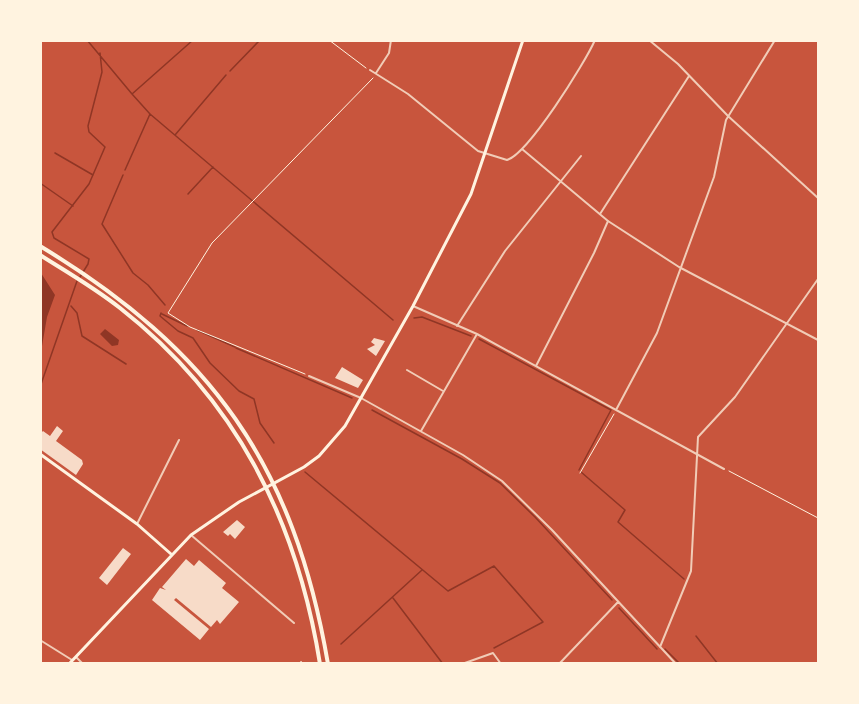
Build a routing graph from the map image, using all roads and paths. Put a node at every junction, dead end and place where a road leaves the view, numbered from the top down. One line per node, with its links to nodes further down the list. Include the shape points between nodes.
1 (329, 40): 7 (path)
2 (392, 40): 8 (street, via 389,53)
3 (523, 40): 12 (main road)
4 (595, 40): 11 (street, via 574,78)
5 (649, 40): 9 (street)
6 (774, 41): 10 (street)
7 (370, 70): 8 (street)
8 (375, 74): 12 (street, via 408,94); 29 (path, via 212,243 168,314 190,327)
9 (689, 76): 10 (street); 16 (street)
10 (728, 116): 15 (street); 20 (street, via 714,177)
11 (522, 149): 12 (street, via 507,160); 14 (street)
12 (486, 154): 22 (main road, via 466,205)
13 (581, 156): 14 (street)
14 (559, 180): 16 (street); 24 (street, via 505,250)
15 (819, 198)
16 (600, 214): 17 (street)
17 (608, 220): 20 (street); 27 (street)
18 (40, 246): 50 (highway, via 151,323 196,368 236,419 279,493 311,580)
19 (40, 255): 49 (highway, via 150,333 221,411 272,497 300,573)
20 (679, 267): 23 (street); 32 (street, via 657,333)
21 (819, 279): 23 (street)
22 (413, 306): 24 (street); 31 (main road)
23 (787, 324): 26 (street); 36 (street, via 735,397 698,437)
24 (457, 326): 25 (street)
25 (477, 334): 27 (street); 30 (street)
26 (819, 340)
27 (536, 366): 32 (street)
28 (407, 370): 30 (street)
29 (309, 376): 31 (street)
30 (443, 391): 33 (street)
31 (361, 398): 33 (street); 41 (main road, via 345,426 319,456 301,470 239,502)
32 (616, 410): 36 (street); 38 (path)
33 (421, 431): 43 (street, via 514,491)
34 (179, 440): 40 (street)
35 (40, 454): 40 (main road)
36 (696, 454): 37 (street); 46 (street, via 691,571)
37 (724, 469): 39 (path)
38 (580, 473)
39 (819, 518)
40 (137, 524): 42 (main road)
41 (191, 536): 42 (main road); 44 (street)
42 (171, 554): 47 (main road)
43 (618, 602): 46 (street); 53 (street)
44 (294, 623)
45 (40, 640): 47 (street)
46 (660, 647): 54 (street)
47 (72, 660): 48 (street)
48 (83, 663)
49 (320, 663)
50 (328, 663)
51 (462, 663): 52 (street, via 488,652)
52 (501, 663)
53 (559, 663)
54 (676, 663)

